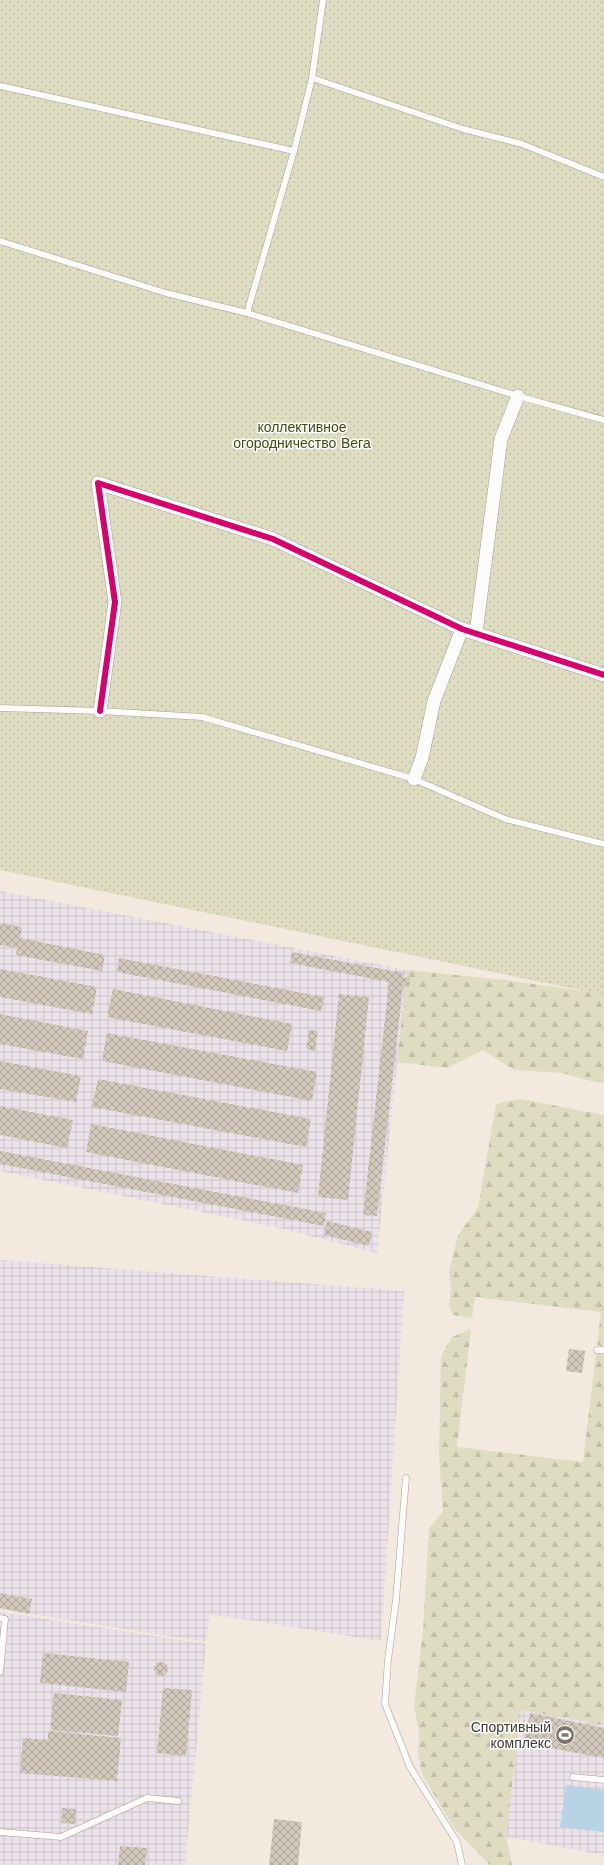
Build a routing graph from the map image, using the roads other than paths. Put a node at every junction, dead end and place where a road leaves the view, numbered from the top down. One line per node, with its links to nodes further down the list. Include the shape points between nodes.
1 (323, 0): 2 (lane)
2 (312, 78): 4 (lane); 5 (lane, via 463,129 522,144)
3 (0, 86): 4 (lane)
4 (294, 151): 7 (lane)
5 (604, 177)
6 (0, 241): 7 (lane, via 166,294)
7 (247, 314): 8 (lane)
8 (518, 396): 9 (lane); 11 (street, via 501,439)
9 (604, 420)
10 (462, 629): 11 (street); 14 (street, via 273,539 98,483 115,602); 15 (street, via 434,701 422,758)
11 (476, 633): 12 (street)
12 (604, 675)
13 (0, 708): 14 (lane)
14 (100, 710): 15 (lane, via 202,717)
15 (414, 779): 16 (lane, via 505,818)
16 (604, 844)
17 (406, 1478): 24 (lane, via 385,1704 410,1767 457,1842)
18 (0, 1618): 19 (lane, via 5,1619)
19 (0, 1672)
20 (573, 1777): 21 (lane)
21 (604, 1780)
22 (178, 1801): 23 (lane, via 147,1798 61,1837)
23 (0, 1832)
24 (462, 1865)

